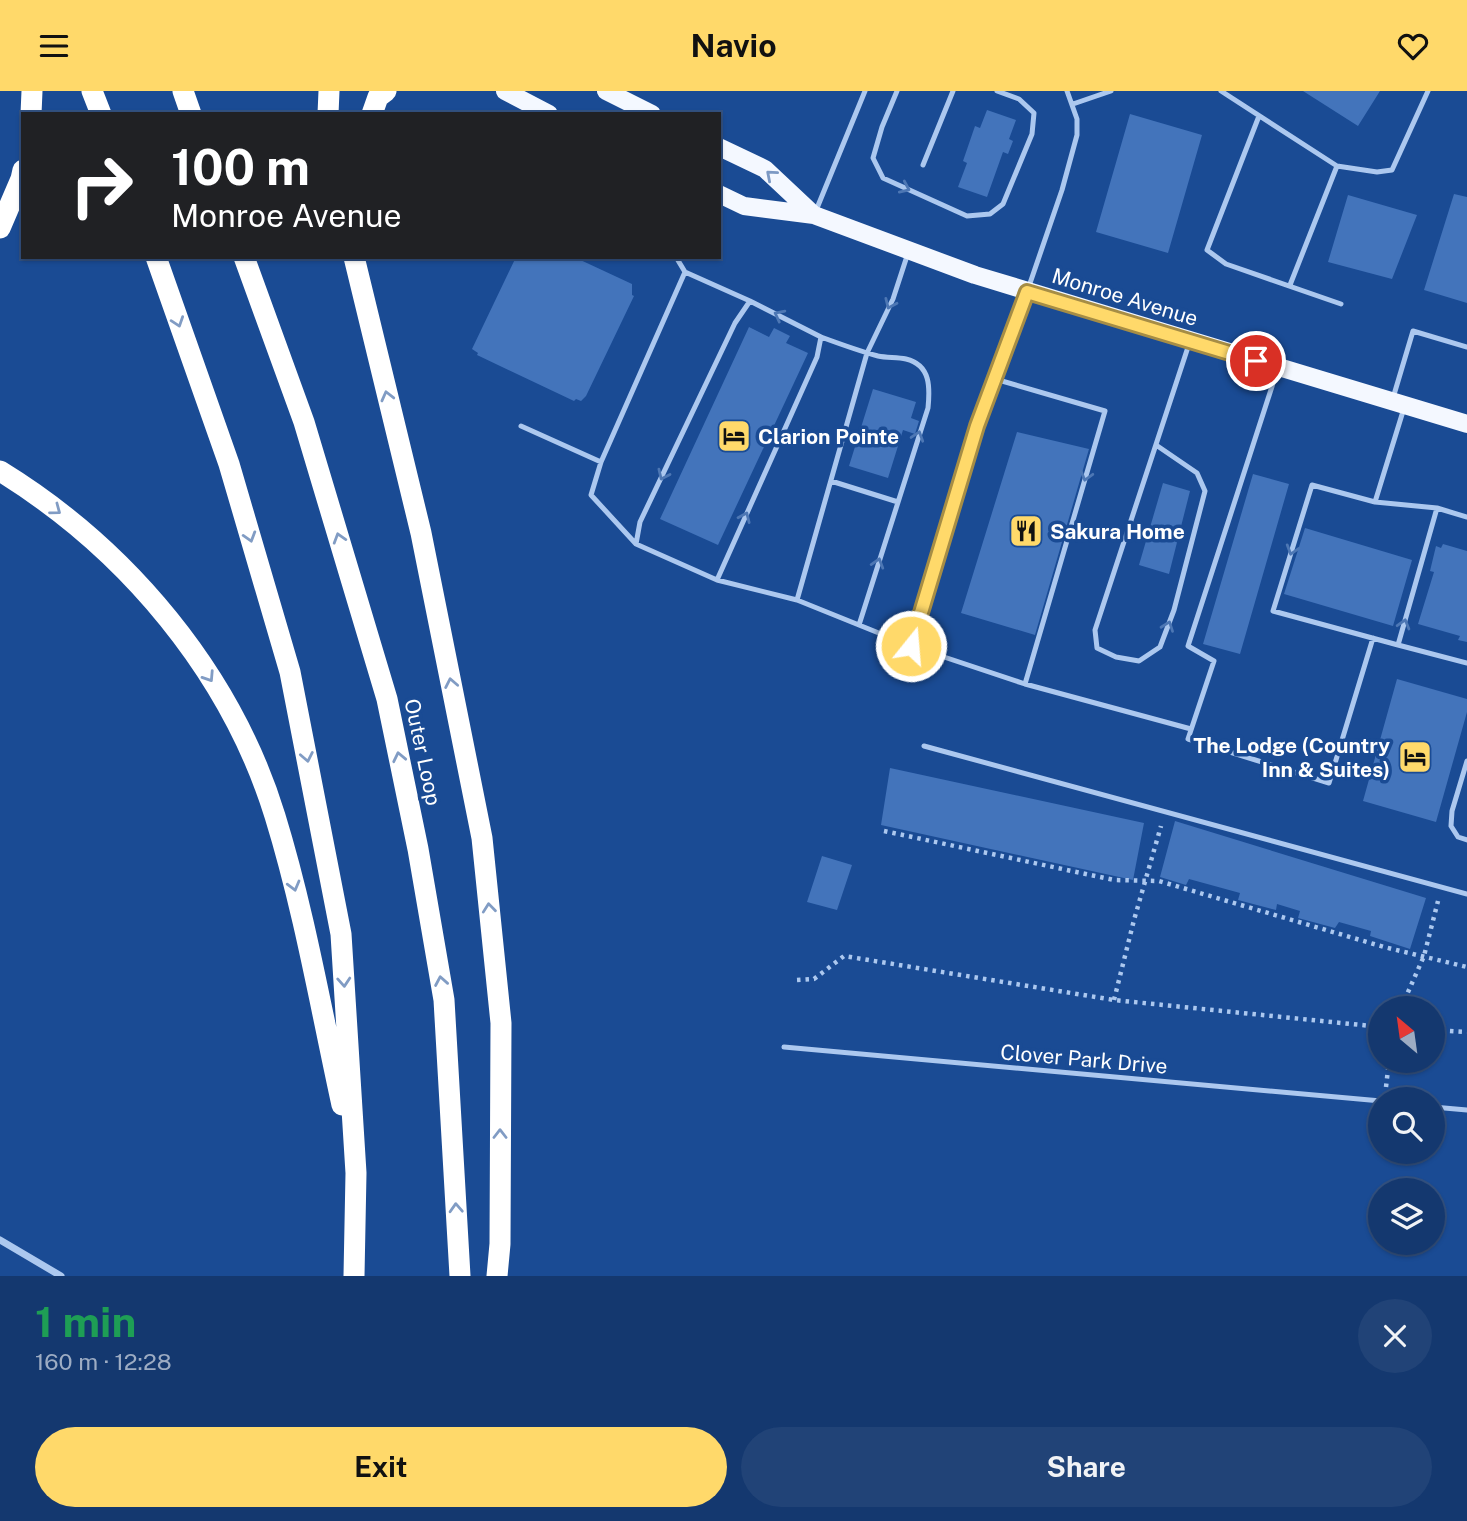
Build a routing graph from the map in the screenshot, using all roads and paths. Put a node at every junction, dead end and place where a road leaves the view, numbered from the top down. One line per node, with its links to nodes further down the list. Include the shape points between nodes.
1 (32, 91): 17 (highway)
2 (92, 91): 18 (highway)
3 (183, 91): 19 (highway)
4 (329, 91): 20 (highway)
5 (386, 91): 21 (highway, via 378,97)
6 (505, 91): 22 (main road)
7 (606, 91): 23 (main road)
8 (865, 91): 30 (lane)
9 (897, 91): 11 (lane, one-way to 11, via 873,158 883,178 967,216 990,214 1003,204 1032,134 1034,113 1019,99)
10 (953, 91): 26 (lane)
11 (997, 91)
12 (1067, 91): 16 (lane)
13 (1111, 91): 16 (lane)
14 (1222, 91): 24 (lane)
15 (1428, 91): 27 (lane, via 1392,170)
16 (1073, 104): 41 (lane, via 1077,135)
17 (31, 112)
18 (100, 112)
19 (190, 112)
20 (328, 112)
21 (373, 112)
22 (545, 112)
23 (648, 112)
24 (1259, 116): 27 (lane); 39 (lane, via 1207,250 1226,264)
25 (721, 148): 30 (main road, Monroe Avenue, one-way to 25, via 765,169)
26 (923, 165)
27 (1337, 166): 39 (lane)
28 (21, 179): 31 (highway)
29 (721, 195): 30 (main road, Monroe Avenue, via 744,206)
30 (814, 215): 32 (main road, Monroe Avenue)
31 (0, 228)
32 (908, 252): 41 (main road, Monroe Avenue); 47 (lane, one-way to 47, via 893,299)
33 (157, 259): 91 (highway, one-way to 91, via 229,464 290,672 341,934)
34 (245, 259): 95 (highway, Outer Loop, one-way to 34, via 444,1000 387,699 304,422)
35 (354, 259): 40 (highway)
36 (359, 259): 40 (highway)
37 (677, 259): 38 (lane)
38 (685, 272): 42 (lane); 54 (lane)
39 (1290, 285): 43 (lane)
40 (361, 287): 96 (highway, one-way to 40, via 501,1023 482,838 421,533)
41 (1027, 292): 45 (main road, Monroe Avenue); 49 (lane)
42 (750, 301): 44 (lane, one-way to 42); 61 (lane, one-way to 61, via 735,323 640,522)
43 (1341, 303)
44 (821, 337): 47 (lane); 62 (lane, one-way to 44, via 817,357)
45 (1190, 341): 48 (main road, Monroe Avenue); 53 (lane)
46 (1467, 347): 50 (lane, via 1413,331)
47 (867, 353): 56 (lane); 57 (lane, one-way to 47, via 928,408 930,386 917,364)
48 (1278, 367): 50 (main road, Monroe Avenue); 70 (lane, via 1188,646 1214,660)
49 (995, 379): 67 (lane); 69 (lane, one-way to 69, via 1105,411)
50 (1399, 403): 51 (main road, Monroe Avenue); 58 (lane)
51 (1466, 420)
52 (521, 426): 54 (lane)
53 (1156, 445): 53 (lane, one-way to 53, via 1095,630 1097,648 1139,661 1160,647 1205,491 1197,473)
54 (601, 463): 61 (lane, via 591,495)
55 (0, 471): 91 (highway, one-way to 91, via 59,511 142,588 187,642 226,702 274,814 292,878)
56 (831, 481): 57 (lane); 63 (lane)
57 (898, 502): 64 (lane, one-way to 57)
58 (1375, 502): 59 (lane); 65 (lane, one-way to 65, via 1312,485 1273,611)
59 (1437, 508): 60 (lane); 66 (lane, one-way to 59)
60 (1467, 517)
61 (636, 544): 62 (lane)
62 (717, 580): 63 (lane)
63 (797, 600): 64 (lane)
64 (859, 625): 67 (lane)
65 (1373, 638): 66 (lane); 70 (lane, via 1329,783 1188,739)
66 (1398, 645): 68 (lane)
67 (911, 646): 69 (lane)
68 (1467, 663)
69 (1025, 684): 70 (lane)
70 (1191, 729)
71 (924, 746): 73 (lane)
72 (1467, 761): 75 (lane, via 1451,826 1458,837)
73 (1165, 812): 76 (path); 77 (lane)
74 (884, 831): 76 (path, via 1114,880)
75 (1467, 839)
76 (1146, 881): 79 (path); 83 (path)
77 (1442, 887): 78 (lane); 79 (path)
78 (1467, 894)
79 (1424, 957): 80 (path); 82 (path)
80 (1467, 967)
81 (797, 980): 83 (path, via 814,979 844,956)
82 (1406, 996)
83 (1114, 1000): 84 (path)
84 (1368, 1026)
85 (1446, 1031): 86 (path)
86 (1467, 1032)
87 (784, 1047): 88 (lane, Clover Park Drive)
88 (1368, 1099)
89 (1445, 1108): 90 (lane)
90 (1467, 1110)
91 (356, 1173): 94 (highway)
92 (0, 1240): 93 (street)
93 (61, 1276)
94 (354, 1276)
95 (460, 1276)
96 (497, 1276)

